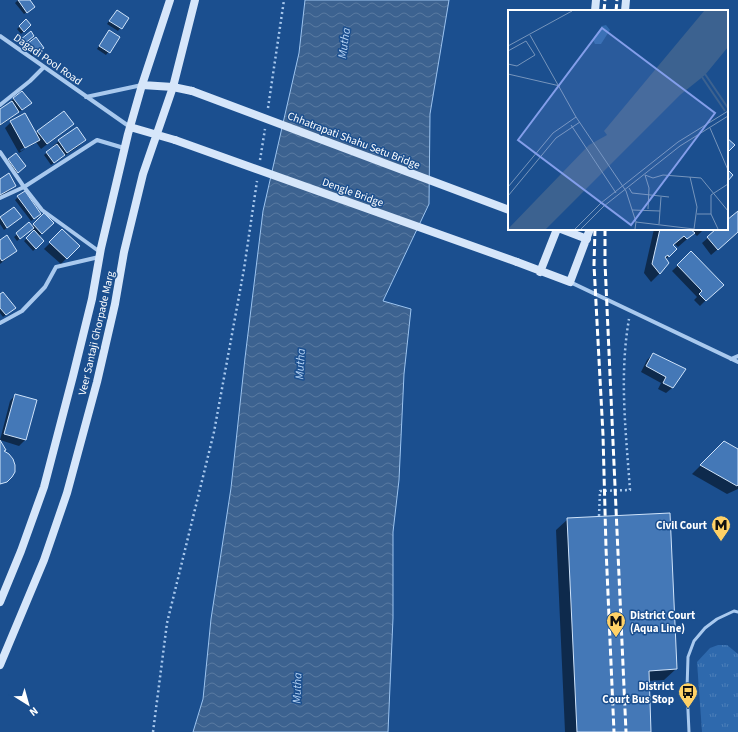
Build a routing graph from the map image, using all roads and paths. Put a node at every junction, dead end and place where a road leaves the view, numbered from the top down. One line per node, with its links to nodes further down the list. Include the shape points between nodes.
1 (170, 0): 10 (main road, Veer Santaji Ghorpade Marg)
2 (195, 0): 11 (main road, Veer Santaji Ghorpade Marg)
3 (284, 0): 14 (path)
4 (596, 0): 6 (main road)
5 (626, 0): 7 (main road)
6 (595, 10)
7 (625, 10)
8 (0, 36): 9 (street, Dagadi Pool Road)
9 (44, 67): 12 (street, Dagadi Pool Road); 13 (street)
10 (142, 85): 11 (main road, Chhatrapati Shahu Setu Bridge); 12 (street, Dagadi Pool Road); 16 (main road, Veer Santaji Ghorpade Marg)
11 (173, 87): 17 (main road, Veer Santaji Ghorpade Marg); 24 (main road, Chhatrapati Shahu Setu Bridge, bridge, via 192,91)
12 (86, 96): 16 (street, Dagadi Pool Road)
13 (0, 105)
14 (267, 111)
15 (265, 126): 20 (path)
16 (130, 127): 17 (main road, Dengle Bridge); 18 (main road, Veer Santaji Ghorpade Marg)
17 (157, 134): 30 (main road, Dengle Bridge, bridge); 40 (main road, Veer Santaji Ghorpade Marg, via 143,174 97,382 67,493 44,560)
18 (124, 148): 22 (street, via 97,140); 29 (main road, Veer Santaji Ghorpade Marg)
19 (0, 152): 22 (street)
20 (259, 166)
21 (258, 174): 41 (path, via 244,269 214,432 167,622)
22 (24, 187): 23 (street); 29 (street, via 42,210)
23 (0, 198)
24 (508, 210)
25 (557, 230): 30 (main road)
26 (563, 230): 28 (main road)
27 (590, 230): 28 (main road)
28 (587, 239): 31 (main road)
29 (100, 254): 33 (street, via 56,267 45,287 22,311); 38 (main road, Veer Santaji Ghorpade Marg, via 74,376 44,486)
30 (540, 272): 31 (main road, Dengle Bridge)
31 (570, 282): 32 (street)
32 (630, 311): 35 (street); 37 (path, via 624,362 630,490 600,491)
33 (0, 323)
34 (738, 356): 35 (street)
35 (731, 359): 36 (street)
36 (738, 362)
37 (599, 516)
38 (0, 602)
39 (738, 612): 42 (lane, via 734,611 717,620 705,628 694,641 688,657)
40 (0, 664)
41 (153, 732)
42 (689, 732)

